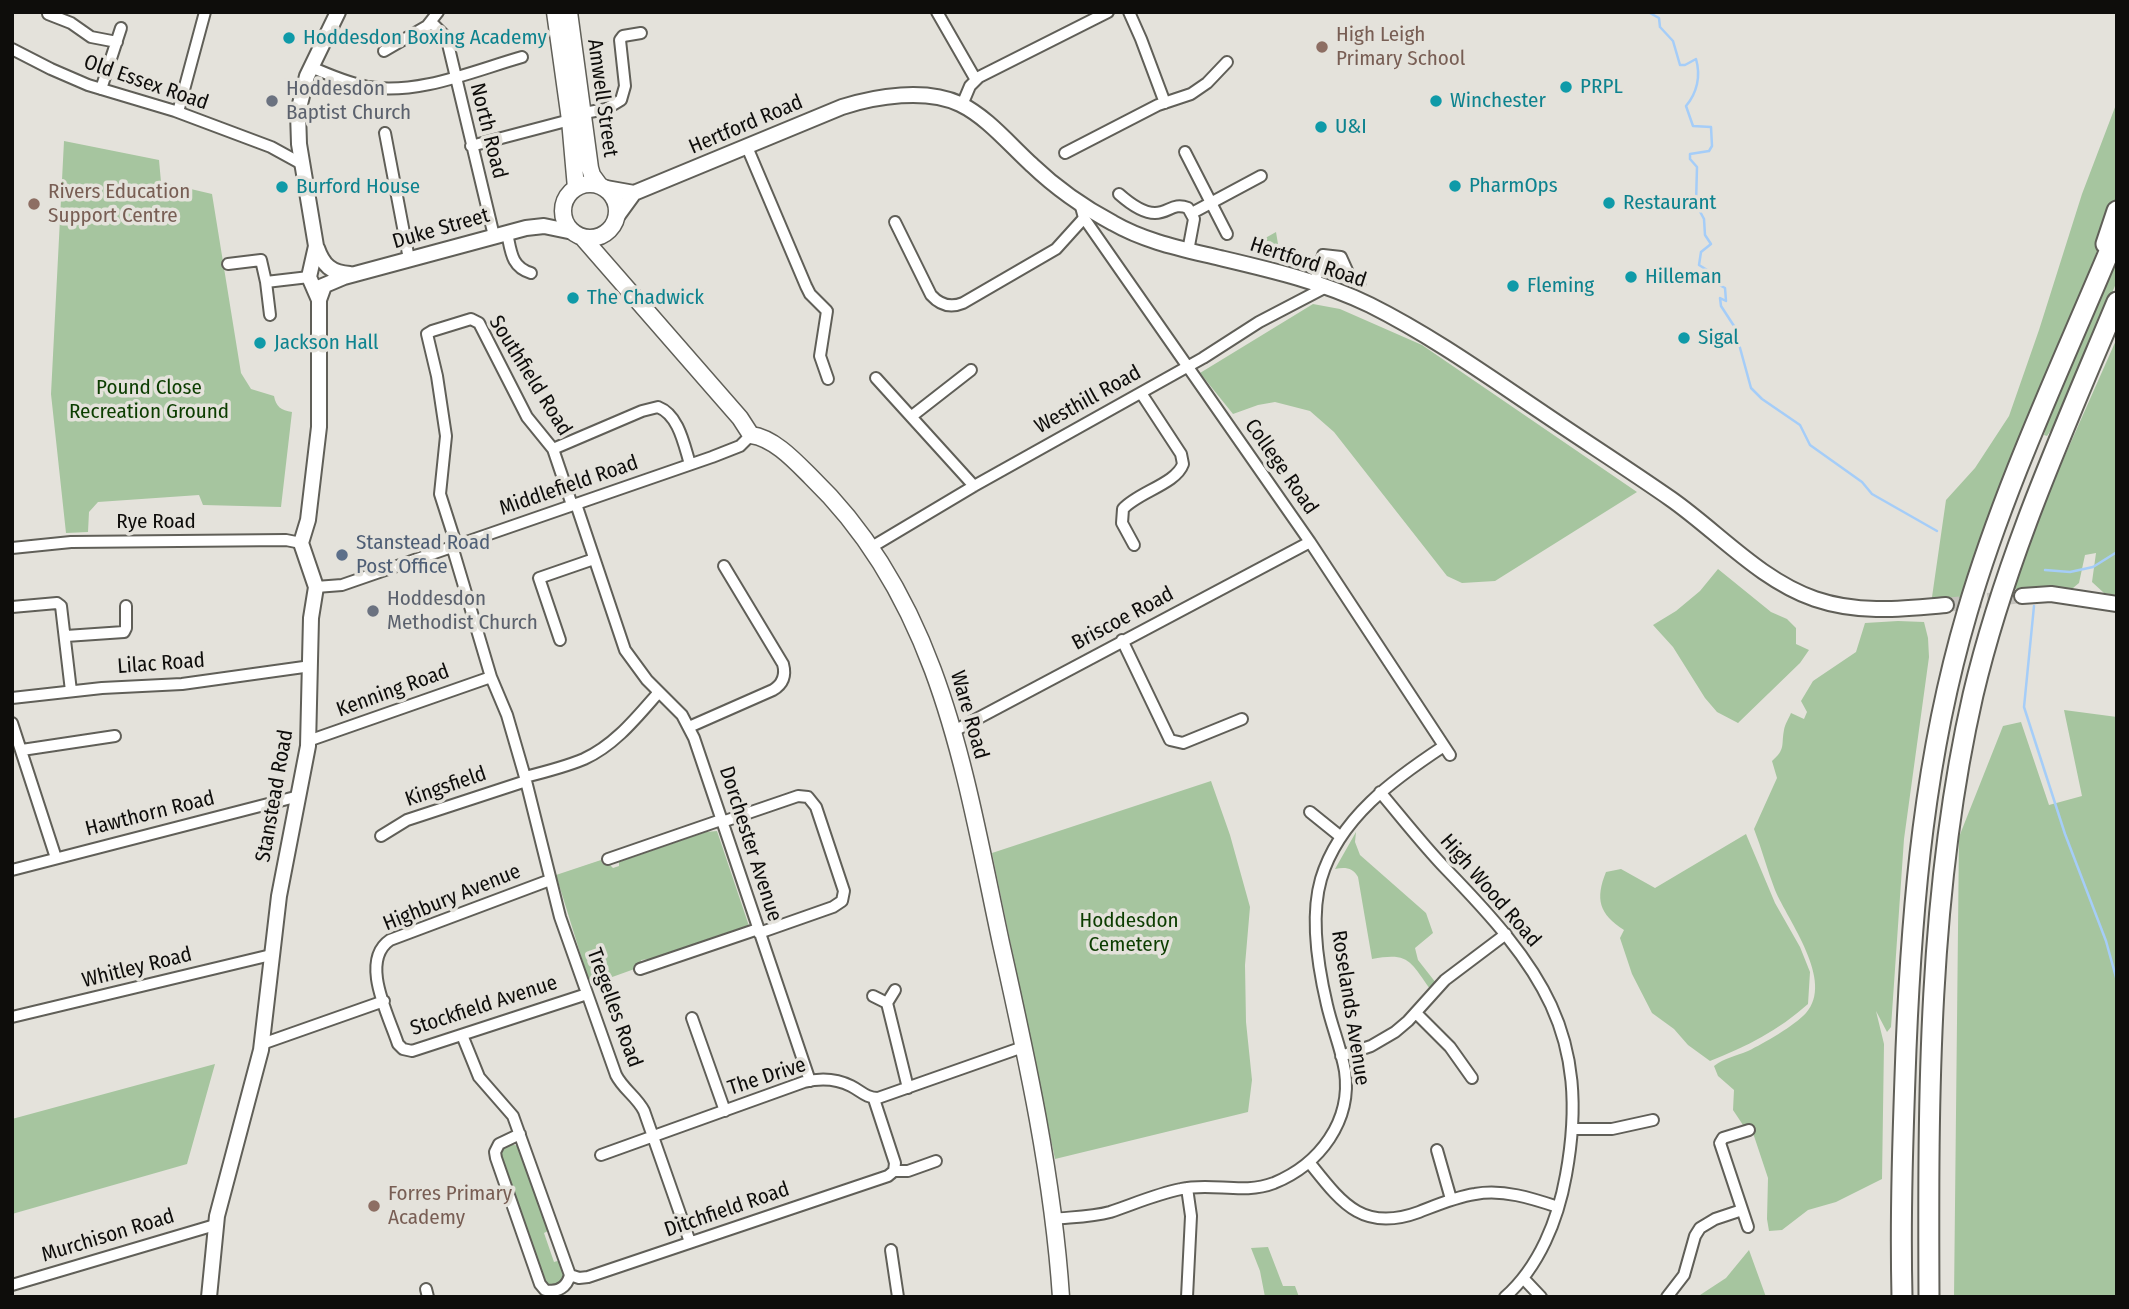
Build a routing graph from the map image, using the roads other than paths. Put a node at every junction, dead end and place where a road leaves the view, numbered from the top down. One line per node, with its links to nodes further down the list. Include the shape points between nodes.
1 (205, 12): 24 (street)
2 (338, 12): 18 (main road)
3 (438, 12): 10 (street)
4 (555, 12): 25 (main road, Amwell Street)
5 (569, 12): 25 (main road, Amwell Street)
6 (937, 12): 20 (street)
7 (1108, 12): 20 (street)
8 (1129, 12): 22 (street)
9 (48, 14): 13 (street, via 91,37)
10 (431, 22): 15 (street); 19 (street, North Road, via 446,39)
11 (121, 28): 13 (street)
12 (641, 33): 25 (street, via 621,37 625,86 621,100)
13 (117, 42): 21 (street)
14 (12, 49): 21 (street, Old Essex Road)
15 (384, 51)
16 (522, 57): 19 (street)
17 (1227, 62): 22 (street, via 1200,88)
18 (311, 67): 19 (street, via 352,83 386,89); 27 (main road, via 299,104)
19 (455, 76): 28 (street, North Road)
20 (976, 80): 23 (street)
21 (101, 89): 24 (street, Old Essex Road)
22 (1166, 103): 32 (street)
23 (962, 106): 30 (main road, Hertford Road, via 926,97 872,100); 40 (main road, Hertford Road)
24 (178, 112): 29 (street, Old Essex Road)
25 (577, 116): 28 (street); 35 (main road, Amwell Street, via 592,175); 36 (main road, Amwell Street)
26 (385, 133): 55 (street)
27 (298, 138): 29 (street, via 285,147); 33 (main road)
28 (471, 146): 49 (street, North Road)
29 (271, 147): 33 (street, Old Essex Road)
30 (747, 147): 37 (main road, Hertford Road); 72 (street, via 806,286 827,310 820,356)
31 (1185, 152): 39 (street)
32 (1065, 153)
33 (302, 164): 53 (main road)
34 (1261, 176): 39 (street)
35 (603, 187): 36 (main road, via 587,184); 37 (main road); 43 (main road, via 616,201)
36 (576, 188): 51 (main road, via 563,206 564,219)
37 (634, 193): 43 (main road)
38 (1119, 194): 42 (street, via 1153,213 1175,205)
39 (1211, 202): 42 (street); 50 (street)
40 (1080, 203): 44 (street, College Road); 46 (main road, Hertford Road)
41 (2117, 211): 65 (highway)
42 (1192, 213): 54 (street)
43 (618, 215): 47 (main road)
44 (1084, 218): 45 (street, via 1056,249 963,303 950,306 932,295); 52 (street, College Road)
45 (895, 222)
46 (1111, 222): 52 (street); 54 (main road, Hertford Road)
47 (608, 232): 51 (main road, via 592,239); 56 (main road)
48 (2117, 233): 65 (highway)
49 (501, 234): 51 (main road, Duke Street, via 544,226); 55 (main road, Duke Street); 58 (street, North Road, via 514,262)
50 (1227, 234)
51 (578, 235): 56 (main road, Ware Road)
52 (1098, 240): 69 (street, College Road)
53 (316, 246): 59 (main road, via 326,266); 63 (main road)
54 (1188, 250): 62 (main road, Hertford Road)
55 (409, 259): 59 (main road, Duke Street)
56 (604, 259): 76 (main road, Ware Road)
57 (228, 264): 60 (street, via 261,260)
58 (531, 273)
59 (355, 274): 63 (main road, Duke Street)
60 (265, 282): 63 (street); 66 (street)
61 (1360, 282): 62 (street, via 1350,277 1342,257 1323,255)
62 (1320, 286): 69 (street, Westhill Road); 92 (main road, Hertford Road, via 1366,303 1467,361 1671,499 1793,589 1857,609)
63 (316, 287): 81 (main road, via 319,427 308,520)
64 (2117, 302): 73 (highway)
65 (2085, 309): 173 (highway, via 1991,541 1958,646 1935,744 1911,930 1901,1151)
66 (270, 315)
67 (2117, 318): 73 (highway)
68 (427, 341): 77 (street, Southfield Road, via 432,331 477,321 527,417); 83 (street, Tregelles Road, via 446,429 440,494)
69 (1187, 367): 74 (street, Westhill Road); 82 (street, College Road)
70 (971, 370): 75 (street)
71 (876, 378): 75 (street)
72 (828, 379)
73 (2083, 383): 174 (highway, via 2008,574 1973,694 1959,762 1946,840 1934,1006)
74 (1141, 393): 79 (street, Westhill Road); 84 (street, via 1184,464 1177,475 1123,509 1122,523)
75 (912, 416): 79 (street)
76 (751, 436): 78 (street, Middlefield Road, via 740,446); 86 (main road, Ware Road, via 769,442 806,472 838,504)
77 (553, 449): 78 (street, via 658,407 674,422); 80 (street, Southfield Road)
78 (690, 464): 80 (street, Middlefield Road)
79 (974, 486): 86 (street, Westhill Road)
80 (574, 504): 83 (street, Middlefield Road); 87 (street, Southfield Road)
81 (301, 542): 85 (street, Rye Road, via 80,541); 89 (main road, Stanstead Road)
82 (1310, 542): 97 (street, Briscoe Road); 110 (street, College Road)
83 (454, 545): 89 (street, Middlefield Road, via 342,585); 99 (street, Tregelles Road)
84 (1134, 545)
85 (12, 548)
86 (870, 548): 106 (main road, Ware Road, via 921,638)
87 (594, 559): 96 (street, via 539,578); 101 (street, Dorchester Avenue, via 620,640 635,666)
88 (724, 566): 105 (street, via 783,664 784,676 773,690)
89 (316, 587): 98 (main road, Stanstead Road)
90 (2022, 596): 91 (main road, via 2051,594)
91 (2117, 604)
92 (1946, 605)
93 (12, 607): 95 (street, via 57,603 63,609)
94 (126, 607): 95 (street, via 124,632)
95 (66, 636): 100 (street)
96 (560, 640)
97 (1122, 640): 103 (street, via 1174,743); 106 (street, Briscoe Road)
98 (311, 666): 100 (street, Lilac Road, via 182,684); 108 (main road, Stanstead Road)
99 (491, 677): 108 (street, Kenning Road); 111 (street, Tregelles Road)
100 (71, 691): 102 (street, Lilac Road)
101 (659, 692): 105 (street, Dorchester Avenue); 111 (street, Kingsfield, via 620,735 595,753)
102 (12, 698)
103 (1242, 719)
104 (12, 723): 109 (street)
105 (689, 727): 115 (street, Dorchester Avenue)
106 (954, 731): 136 (main road, Ware Road)
107 (115, 736): 109 (street)
108 (308, 741): 113 (main road, Stanstead Road)
109 (22, 750): 118 (street)
110 (1447, 750): 112 (street, Roselands Avenue)
111 (526, 779): 116 (street, Kingsfield, via 407,820); 121 (street, Tregelles Road)
112 (1380, 792): 117 (street, Roselands Avenue); 123 (street, High Wood Road)
113 (299, 796): 118 (street, Hawthorn Road); 124 (main road, Stanstead Road)
114 (1310, 812): 117 (street)
115 (722, 821): 119 (street); 122 (street, Dorchester Avenue); 122 (street, via 798,796 808,797 816,807 844,891 837,906)
116 (381, 836)
117 (1341, 837): 137 (street, Roselands Avenue, via 1321,877 1317,928 1324,990)
118 (56, 858): 120 (street, Hawthorn Road)
119 (608, 859)
120 (12, 870)
121 (550, 880): 127 (street, Tregelles Road); 129 (street, Highbury Avenue, via 385,944 375,965)
122 (758, 931): 125 (street); 139 (street, Dorchester Avenue)
123 (1506, 934): 131 (street, via 1445,980); 144 (street, High Wood Road, via 1541,983 1560,1023 1570,1073)
124 (271, 955): 132 (street, Whitley Road); 135 (main road, Stanstead Road)
125 (639, 970)
126 (895, 990): 130 (street)
127 (587, 994): 134 (street, Stockfield Avenue); 147 (street, Tregelles Road, via 616,1074 641,1106)
128 (873, 996): 130 (street)
129 (384, 1001): 134 (street, Stockfield Avenue, via 403,1049 412,1051); 135 (street)
130 (887, 1003): 140 (street)
131 (1416, 1013): 137 (street, via 1383,1040); 138 (street, via 1450,1046)
132 (12, 1017)
133 (692, 1018): 142 (street)
134 (462, 1035): 146 (street, via 479,1077 510,1111)
135 (262, 1044): 158 (main road, Stanstead Road)
136 (1023, 1047): 140 (street); 157 (main road, Ware Road)
137 (1341, 1056): 151 (street, Roselands Avenue, via 1346,1080 1343,1109 1330,1139)
138 (1472, 1077)
139 (810, 1081): 141 (street, The Drive, via 840,1082); 142 (street, The Drive)
140 (908, 1088): 141 (street)
141 (874, 1098): 152 (street)
142 (725, 1111): 147 (street, The Drive)
143 (1653, 1120): 144 (street, via 1612,1129)
144 (1572, 1129): 155 (street, High Wood Road)
145 (1749, 1130): 156 (street, via 1720,1143)
146 (520, 1134): 162 (street); 165 (street, Ditchfield Road, via 499,1144 495,1152)
147 (653, 1137): 149 (street, The Drive); 160 (street, Tregelles Road)
148 (1437, 1150): 154 (street)
149 (601, 1155)
150 (936, 1161): 152 (street, Ditchfield Road)
151 (1309, 1162): 153 (street, Roselands Avenue, via 1287,1177 1255,1189); 154 (street, via 1346,1205 1364,1216 1402,1217)
152 (894, 1171): 160 (street, Ditchfield Road)
153 (1187, 1188): 157 (street, Roselands Avenue, via 1100,1214); 169 (street, via 1191,1216)
154 (1451, 1199): 155 (street, via 1504,1193)
155 (1558, 1207): 163 (street, High Wood Road, via 1537,1258)
156 (1742, 1210): 159 (street); 172 (street, via 1700,1228 1684,1275)
157 (1053, 1219): 168 (main road, Ware Road)
158 (215, 1225): 164 (street, Murchison Road); 166 (main road, Stanstead Road)
159 (1748, 1227)
160 (690, 1242): 162 (street, Ditchfield Road, via 589,1277)
161 (891, 1250): 167 (street)
162 (570, 1275): 165 (street, Ditchfield Road, via 559,1290)
163 (1523, 1278): 170 (street, High Wood Road); 171 (street)
164 (12, 1285)
165 (539, 1292)
166 (209, 1297)
167 (898, 1297)
168 (1061, 1297)
169 (1187, 1297)
170 (1504, 1297)
171 (1541, 1297)
172 (1667, 1297)
173 (1902, 1297)
174 (1929, 1297)

